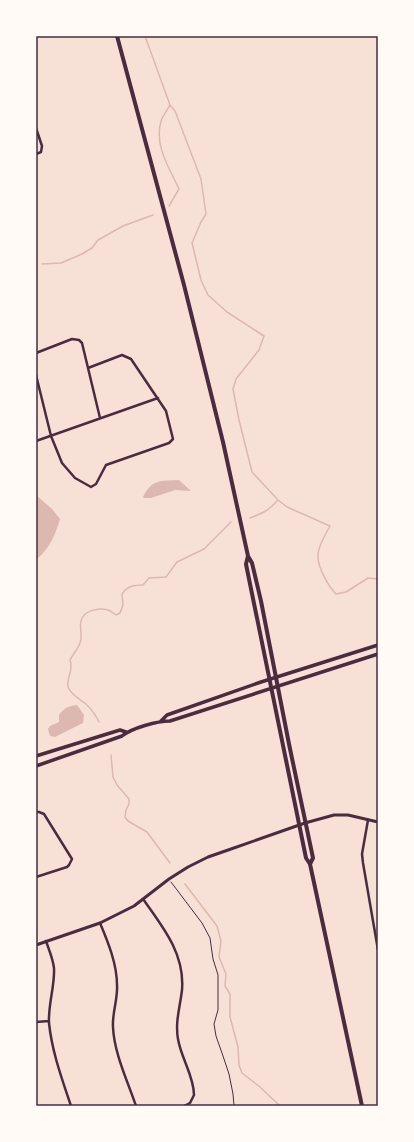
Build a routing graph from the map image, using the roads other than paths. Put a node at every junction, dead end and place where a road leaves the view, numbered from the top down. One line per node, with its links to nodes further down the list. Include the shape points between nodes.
1 (117, 36): 11 (main road, via 186,292)
2 (36, 128): 3 (street, via 42,146 41,152)
3 (36, 154)
4 (36, 353): 5 (street, via 76,339 84,346)
5 (88, 368): 7 (street, via 122,355 128,357); 8 (street)
6 (36, 375): 9 (street)
7 (158, 398): 8 (street); 9 (street, via 166,411 172,440 106,466 94,486 87,486 75,478 62,463)
8 (100, 418): 9 (street)
9 (51, 436): 10 (street)
10 (36, 441)
11 (248, 556): 14 (main road, via 252,563); 15 (main road, via 246,564)
12 (378, 646): 14 (main road)
13 (378, 654): 16 (main road)
14 (277, 677): 15 (main road); 16 (main road)
15 (269, 680): 17 (main road); 18 (main road, via 167,715)
16 (278, 686): 17 (main road); 25 (main road)
17 (271, 689): 18 (main road, via 170,721); 26 (main road)
18 (161, 721): 19 (main road)
19 (126, 732): 20 (main road, via 120,730); 21 (main road, via 122,736)
20 (36, 756)
21 (36, 766)
22 (36, 812): 28 (street, via 44,814 72,858 67,867)
23 (368, 820): 24 (street); 25 (street, via 348,815 334,815); 33 (street, via 362,854)
24 (378, 822)
25 (305, 823): 26 (street); 27 (main road, via 313,858)
26 (299, 825): 27 (main road, via 306,858); 29 (street, via 208,857)
27 (310, 864): 39 (main road)
28 (36, 877)
29 (143, 899): 30 (street); 38 (street, via 172,941 180,964 182,989 176,1025 194,1095 192,1101)
30 (100, 923): 31 (street); 37 (street, via 116,975 113,1034)
31 (46, 942): 32 (street); 34 (street, via 54,970)
32 (36, 945)
33 (378, 950)
34 (49, 1021): 35 (street); 36 (street, via 57,1063)
35 (36, 1022)
36 (71, 1106)
37 (136, 1106)
38 (184, 1106)
39 (362, 1106)

